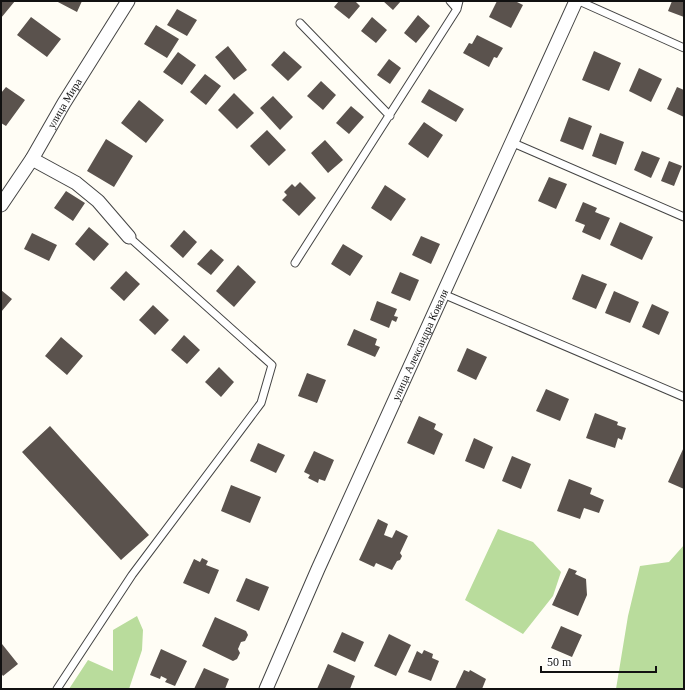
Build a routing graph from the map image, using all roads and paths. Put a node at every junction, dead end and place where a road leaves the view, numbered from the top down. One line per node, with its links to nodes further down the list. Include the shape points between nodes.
1 (128, 1): 10 (street, улица Мира)
2 (450, 1): 5 (lane)
3 (459, 1): 5 (lane)
4 (578, 1): 7 (lane); 9 (street, улица Александра Коваля)
5 (457, 9): 8 (lane)
6 (300, 23): 8 (lane)
7 (684, 48)
8 (390, 116): 14 (lane)
9 (511, 142): 12 (lane); 15 (street, улица Александра Коваля)
10 (32, 159): 11 (street, улица Мира); 13 (street, via 76,183 98,202)
11 (1, 205)
12 (684, 217)
13 (129, 237): 17 (lane, via 272,365 261,403 132,575)
14 (295, 263)
15 (443, 294): 16 (lane); 18 (street, улица Александра Коваля)
16 (684, 398)
17 (56, 689)
18 (266, 689)

